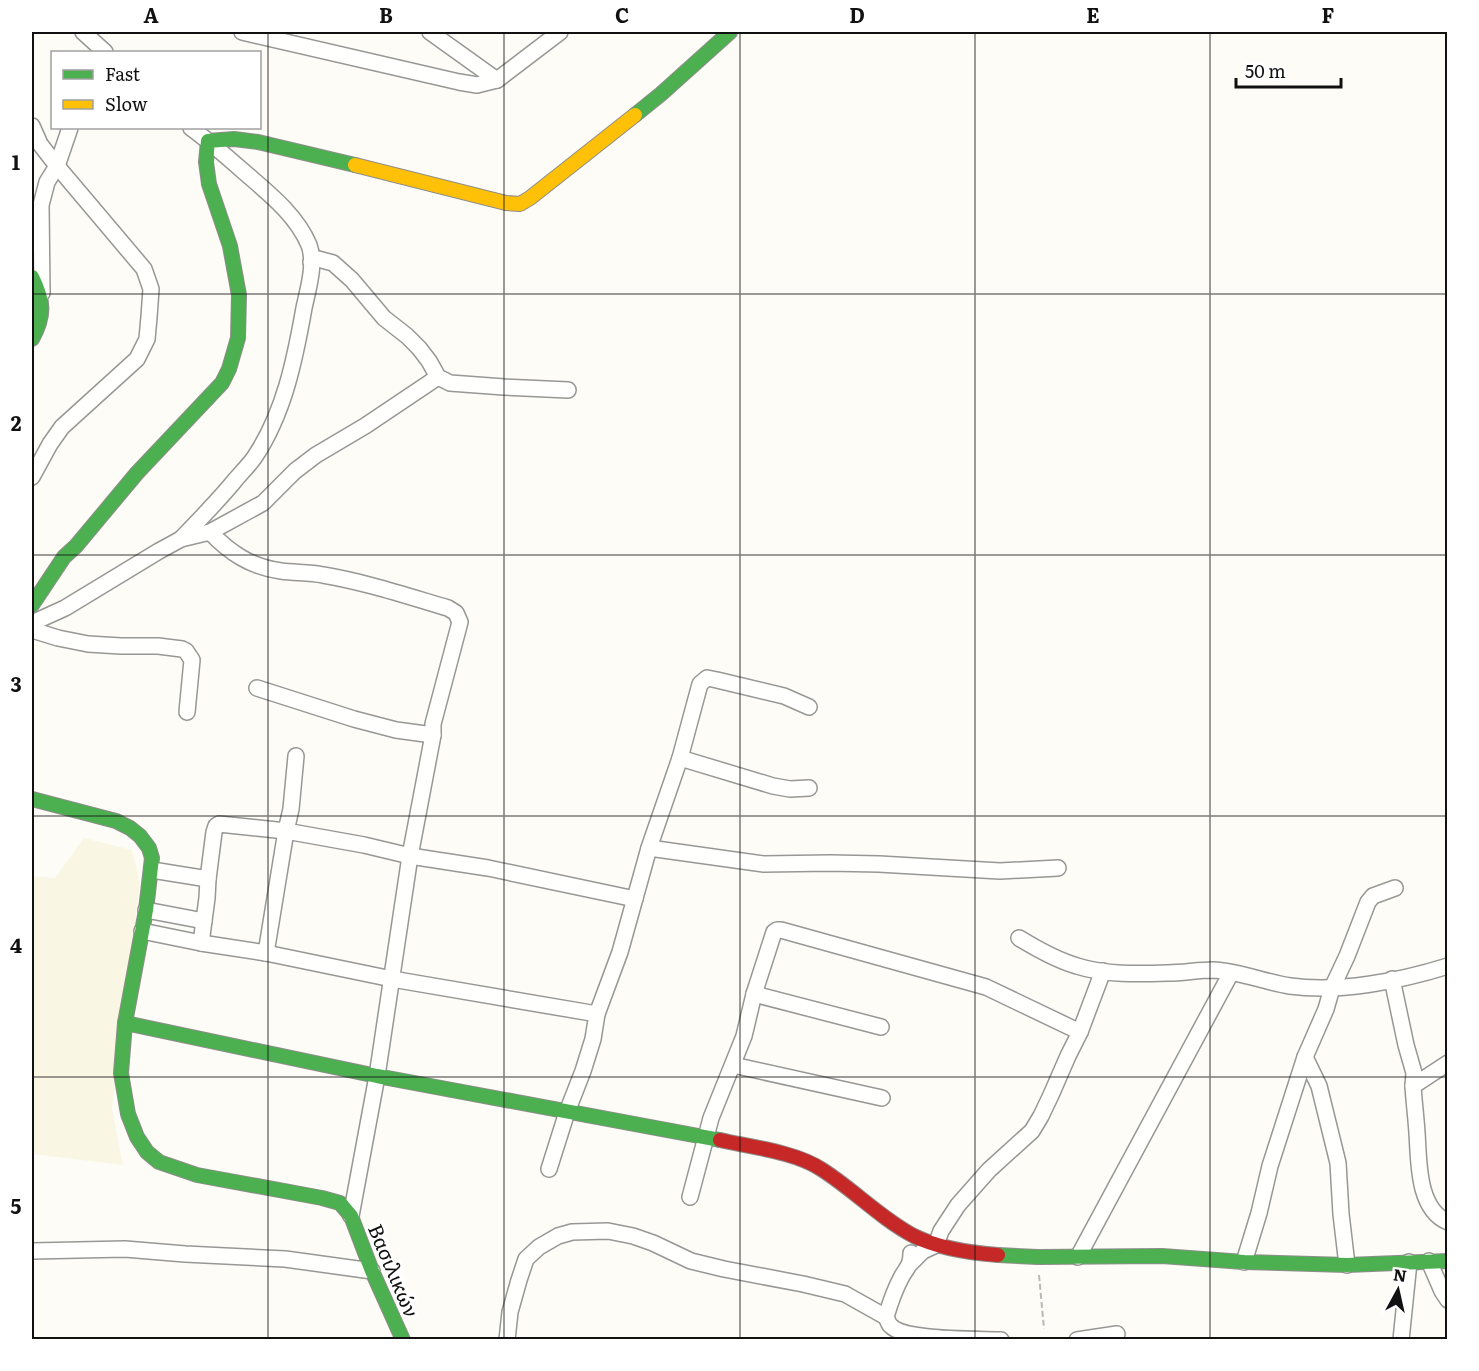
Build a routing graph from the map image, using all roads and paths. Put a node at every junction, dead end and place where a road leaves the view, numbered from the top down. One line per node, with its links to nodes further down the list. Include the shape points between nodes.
1 (83, 32): 6 (street)
2 (242, 32): 7 (street, via 459,82 477,85)
3 (430, 32): 7 (street)
4 (560, 32): 7 (street)
5 (730, 32): 11 (street, via 661,94 520,204 258,142)
6 (99, 50)
7 (497, 80)
8 (32, 126): 12 (street)
9 (70, 129): 12 (street)
10 (191, 129): 11 (street)
11 (208, 141): 13 (street, via 293,219 310,248); 22 (street, via 209,184 230,246 239,295 238,338 229,369 222,383 64,557)
12 (57, 166): 15 (street, via 47,182 41,205); 19 (street, via 144,269 151,289 149,317 147,339 137,359 62,427)
13 (311, 262): 17 (street, via 318,259 333,263 352,280 384,318 419,348); 21 (street, via 290,378 275,419 254,458)
14 (32, 277): 15 (street)
15 (42, 299): 16 (street, via 40,324)
16 (32, 339)
17 (438, 377): 18 (street, via 450,383); 20 (street, via 316,455 263,503)
18 (568, 390)
19 (32, 477)
20 (210, 532): 21 (street); 28 (street, via 232,553 250,563 375,587 456,613 460,622)
21 (181, 539): 23 (street, via 65,608)
22 (32, 605)
23 (32, 622)
24 (32, 630): 27 (street, via 88,644 186,651 192,660)
25 (258, 688): 28 (street, via 354,719)
26 (810, 707): 30 (street, via 784,696 707,678 700,684)
27 (187, 712)
28 (433, 735): 35 (street)
29 (296, 756): 33 (street)
30 (680, 758): 31 (street, via 773,786); 34 (street)
31 (809, 788)
32 (32, 799): 37 (street, via 130,828 149,848)
33 (286, 831): 35 (street); 38 (street, via 219,824 214,832); 46 (street)
34 (649, 848): 36 (street, via 764,864 840,863 1000,871); 40 (street)
35 (410, 856): 40 (street); 50 (street)
36 (1058, 868)
37 (152, 870): 38 (street); 41 (street)
38 (208, 879): 42 (street)
39 (1395, 888): 52 (street, via 1373,896 1368,902)
40 (635, 899): 54 (street)
41 (146, 910): 42 (street); 43 (street)
42 (204, 921): 45 (street)
43 (142, 931): 45 (street); 55 (street)
44 (1019, 938): 48 (street, via 1076,966)
45 (201, 943): 46 (street)
46 (266, 953): 50 (street)
47 (1448, 966): 51 (street)
48 (1103, 971): 49 (street); 57 (street)
49 (1231, 973): 52 (street, via 1290,986); 74 (street)
50 (392, 979): 54 (street); 61 (street)
51 (1392, 979): 52 (street); 62 (street, via 1414,1073)
52 (1332, 988): 58 (street)
53 (754, 994): 56 (street); 57 (street, via 774,932 781,930 986,987); 60 (street)
54 (597, 1014): 64 (street, via 593,1039)
55 (125, 1023): 61 (street); 68 (street, via 121,1073 124,1095 137,1137 147,1152 159,1162 197,1175 331,1200 340,1203)
56 (881, 1028)
57 (1080, 1032): 71 (street, via 1032,1131 964,1198 947,1219)
58 (1305, 1057): 77 (street); 80 (street, via 1319,1086 1338,1163)
59 (1448, 1064): 62 (street)
60 (733, 1065): 63 (street); 65 (street)
61 (377, 1076): 64 (street); 68 (street)
62 (1413, 1086): 69 (street, via 1419,1174 1434,1214)
63 (882, 1098)
64 (567, 1113): 65 (street); 66 (street)
65 (706, 1137): 67 (street); 70 (street, via 809,1162)
66 (549, 1169)
67 (690, 1197)
68 (351, 1216): 81 (street, Βασιλικών)
69 (1448, 1222)
70 (914, 1236): 71 (street); 79 (street)
71 (936, 1245): 73 (street); 79 (street, via 922,1251)
72 (32, 1251): 81 (street, via 125,1249 285,1259)
73 (1038, 1257): 74 (street); 84 (path)
74 (1078, 1257): 77 (street, via 1162,1256)
75 (1429, 1261): 76 (street); 78 (street); 82 (street)
76 (1448, 1261)
77 (1244, 1262): 80 (street)
78 (1409, 1262): 80 (street); 92 (street)
79 (911, 1263): 83 (street)
80 (1347, 1265)
81 (372, 1271): 88 (street, Βασιλικών)
82 (1448, 1300)
83 (886, 1317): 86 (street, via 891,1326); 89 (street, via 845,1294 691,1261 633,1236 608,1231 572,1232 539,1247 526,1259 510,1312)
84 (1044, 1329)
85 (1117, 1334): 91 (street)
86 (907, 1336): 87 (street)
87 (987, 1339): 90 (street)
88 (403, 1340)
89 (507, 1340)
90 (1001, 1340)
91 (1077, 1340)
92 (1401, 1340)

